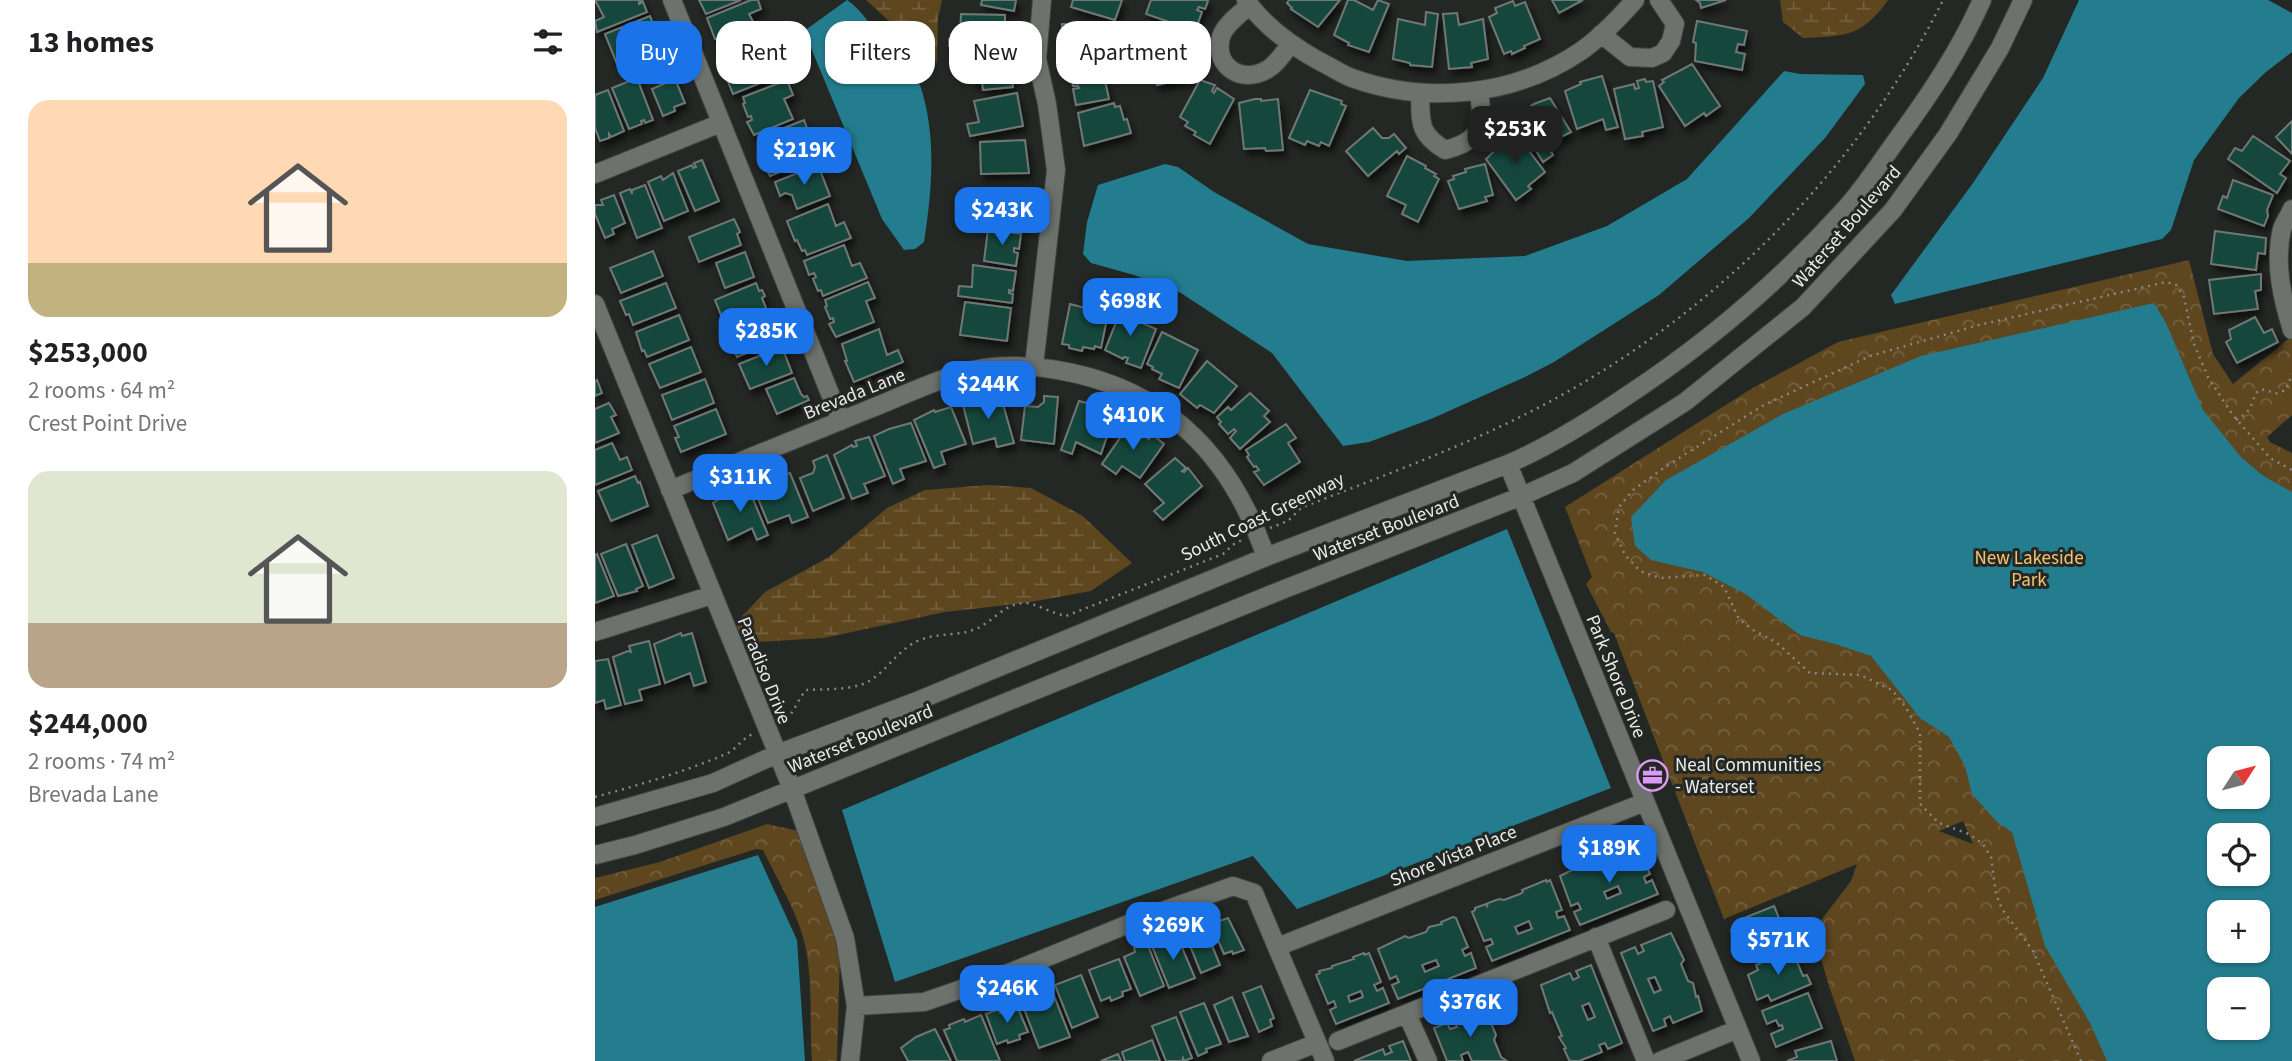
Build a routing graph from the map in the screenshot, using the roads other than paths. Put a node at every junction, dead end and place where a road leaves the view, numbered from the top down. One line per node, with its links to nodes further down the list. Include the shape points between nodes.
1 (672, 0): 12 (street)
2 (1042, 0): 17 (street, via 1037,59 1056,170)
3 (1635, 0): 8 (street)
4 (1659, 0): 8 (street, via 1675,24 1663,53 1652,58 1630,57)
5 (1982, 0): 19 (street, Waterset Boulevard, via 1966,35 1847,207 1777,279 1722,329 1666,370 1592,419)
6 (2023, 0): 21 (street, Waterset Boulevard, via 1948,134 1893,209 1803,307 1685,402 1573,473)
7 (1248, 2): 9 (street); 9 (street, via 1221,35 1224,62 1236,74 1251,76 1270,68)
8 (1601, 34): 10 (street, via 1549,70)
9 (1290, 45): 11 (street, via 1350,78)
10 (1479, 91): 11 (street); 11 (street, via 1478,130 1469,142 1445,150 1431,141 1421,126)
11 (1420, 94)
12 (721, 123): 13 (street); 18 (street)
13 (595, 174)
14 (2292, 209): 16 (street, via 2282,229 2279,263 2281,295)
15 (595, 304): 20 (street, Paradiso Drive)
16 (2292, 330)
17 (1034, 366): 18 (street, Brevada Lane, via 963,372); 22 (street, Brevada Lane, via 1111,382 1182,425 1213,456 1239,495)
18 (841, 421): 20 (street, Brevada Lane)
19 (1508, 464): 21 (street, Park Shore Drive); 22 (street, Waterset Boulevard)
20 (670, 490): 23 (street, Paradiso Drive)
21 (1522, 496): 26 (street, Waterset Boulevard); 27 (street, Park Shore Drive)
22 (1266, 557): 25 (street, Waterset Boulevard)
23 (712, 595): 24 (street); 25 (street, Paradiso Drive)
24 (595, 632)
25 (777, 754): 26 (street, Paradiso Drive); 28 (street, Waterset Boulevard, via 713,783)
26 (792, 789): 29 (street, Waterset Boulevard, via 724,817); 33 (street, Paradiso Drive, via 845,938)
27 (1645, 802): 32 (street, Shore Vista Place); 35 (street, Park Shore Drive)
28 (595, 817)
29 (595, 855)
30 (1666, 910): 31 (street)
31 (1596, 937): 34 (street); 42 (street)
32 (1277, 947): 33 (street, via 1254,893 1233,887 924,1002); 37 (street)
33 (856, 1006): 38 (street, Paradiso Drive)
34 (1407, 1014): 36 (street); 41 (street)
35 (1738, 1029): 43 (street); 44 (street, Park Shore Drive)
36 (1338, 1041)
37 (1317, 1043): 39 (street); 40 (street)
38 (850, 1061)
39 (1271, 1061)
40 (1325, 1061)
41 (1428, 1061)
42 (1646, 1061)
43 (1660, 1061)
44 (1751, 1061)

